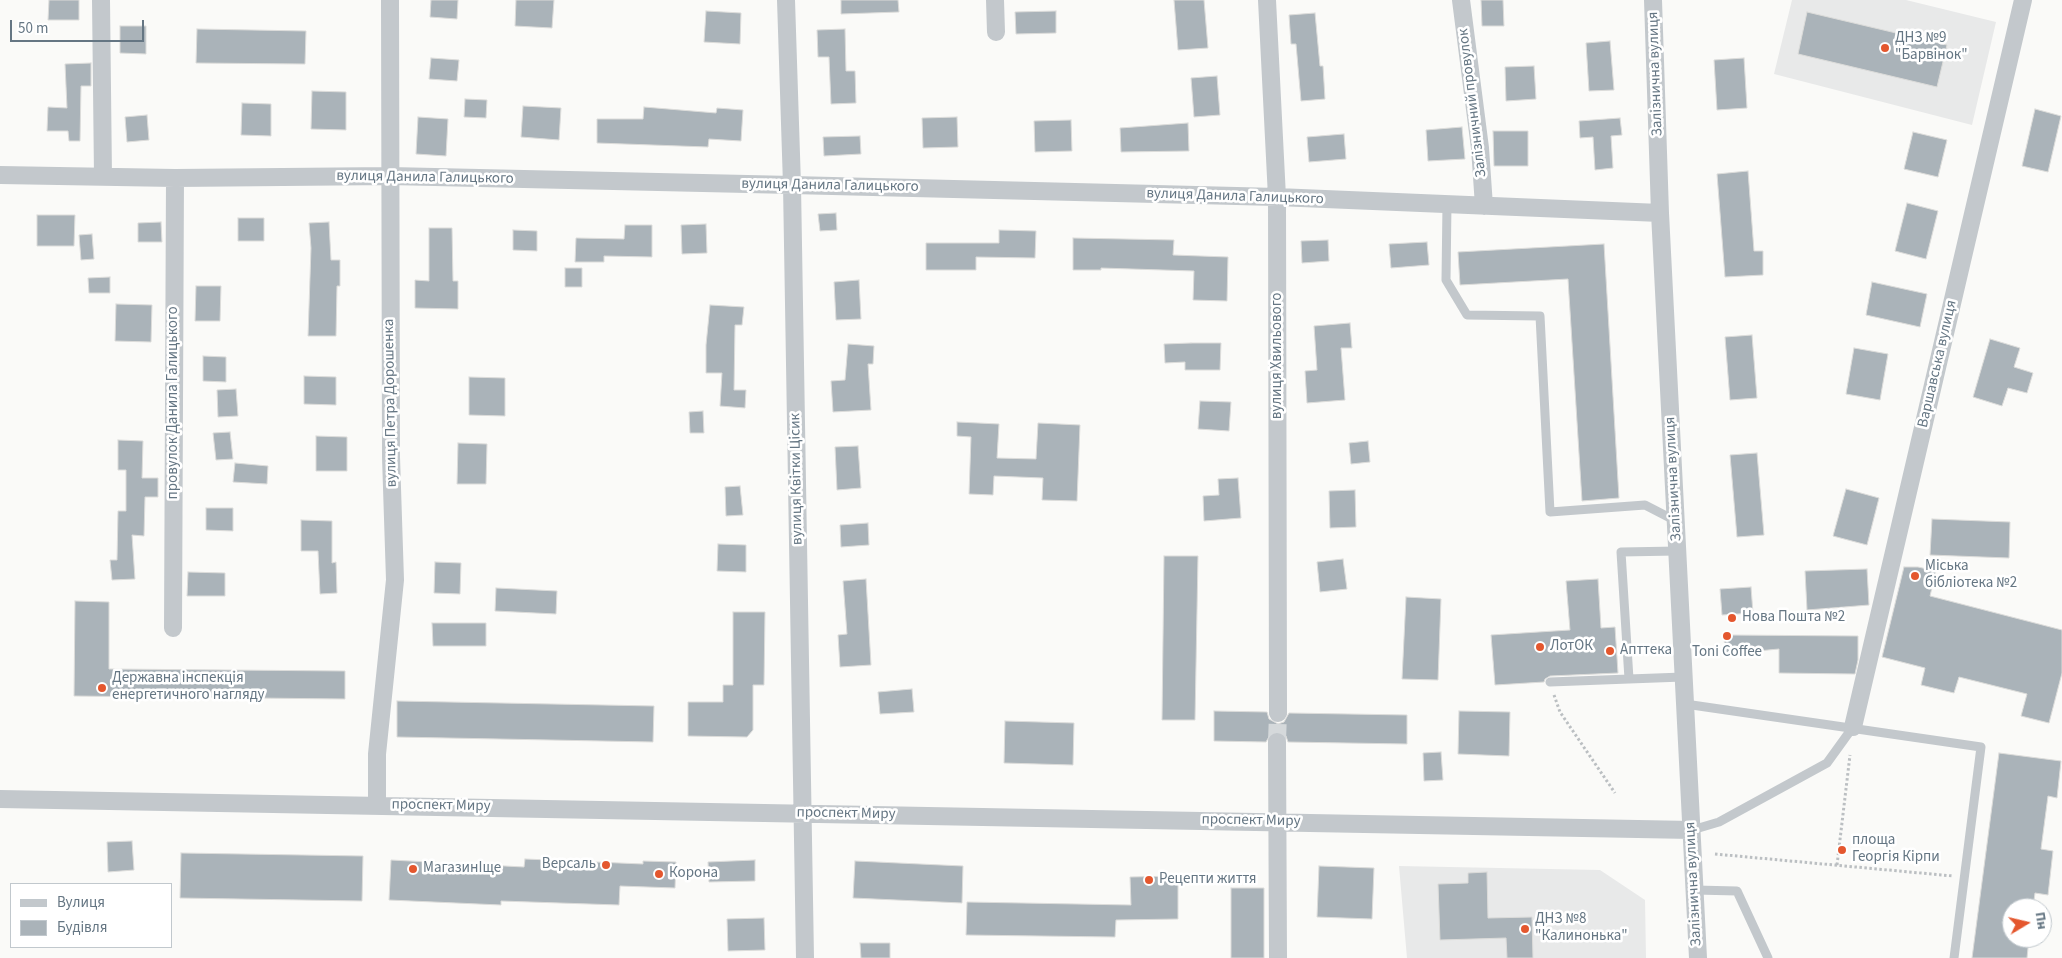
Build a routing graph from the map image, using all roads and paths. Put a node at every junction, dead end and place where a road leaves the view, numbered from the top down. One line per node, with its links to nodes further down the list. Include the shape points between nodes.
1 (100, 0): 11 (street)
2 (390, 0): 12 (street, вулиця Петра Дорошенка)
3 (786, 0): 14 (street, вулиця Квітки Цісик)
4 (995, 0): 9 (street)
5 (1267, 0): 15 (street, вулиця Хвильового)
6 (1461, 0): 17 (street, Залізничний провулок)
7 (1653, 0): 18 (street, Залізнична вулиця)
8 (2023, 0): 27 (street, Варшавська вулиця)
9 (996, 32)
10 (0, 175): 11 (street, вулиця Данила Галицького)
11 (103, 176): 13 (street, вулиця Данила Галицького)
12 (390, 176): 13 (street, вулиця Данила Галицького); 14 (street, вулиця Данила Галицького); 31 (street, вулиця Петра Дорошенка, via 390,457 395,580 377,754)
13 (175, 178): 21 (street, провулок Данила Галицького)
14 (792, 185): 15 (street, вулиця Данила Галицького); 32 (street, вулиця Квітки Цісик)
15 (1277, 197): 16 (street, вулиця Данила Галицького); 26 (street, вулиця Хвильового)
16 (1447, 204): 17 (street, вулиця Данила Галицького); 19 (lane, via 1446,280 1467,315 1540,316 1550,512 1645,504)
17 (1484, 206): 18 (street, вулиця Данила Галицького)
18 (1660, 213): 19 (street, Залізнична вулиця)
19 (1676, 521): 20 (street, Залізнична вулиця)
20 (1677, 551): 22 (street, Залізнична вулиця); 23 (lane, via 1621,552)
21 (174, 628)
22 (1683, 677): 23 (lane); 25 (street, Залізнична вулиця)
23 (1629, 679): 24 (lane)
24 (1550, 682): 29 (path, via 1560,712)
25 (1685, 704): 27 (lane); 34 (street, Залізнична вулиця)
26 (1278, 713)
27 (1853, 727): 34 (lane, via 1827,762 1719,822); 36 (path); 37 (lane, via 1981,747)
28 (1278, 742): 33 (street)
29 (1614, 792)
30 (0, 799): 31 (street, проспект Миру)
31 (377, 805): 32 (street, проспект Миру)
32 (803, 813): 33 (street, проспект Миру); 39 (street, вулиця Квітки Цісик)
33 (1278, 822): 34 (street, проспект Миру); 40 (street)
34 (1692, 830): 38 (street, Залізнична вулиця)
35 (1715, 854): 36 (path)
36 (1837, 866): 37 (path)
37 (1964, 878): 43 (lane)
38 (1695, 890): 41 (street, Залізнична вулиця); 42 (lane, via 1737,891)
39 (805, 958)
40 (1278, 958)
41 (1698, 958)
42 (1768, 958)
43 (1954, 958)

